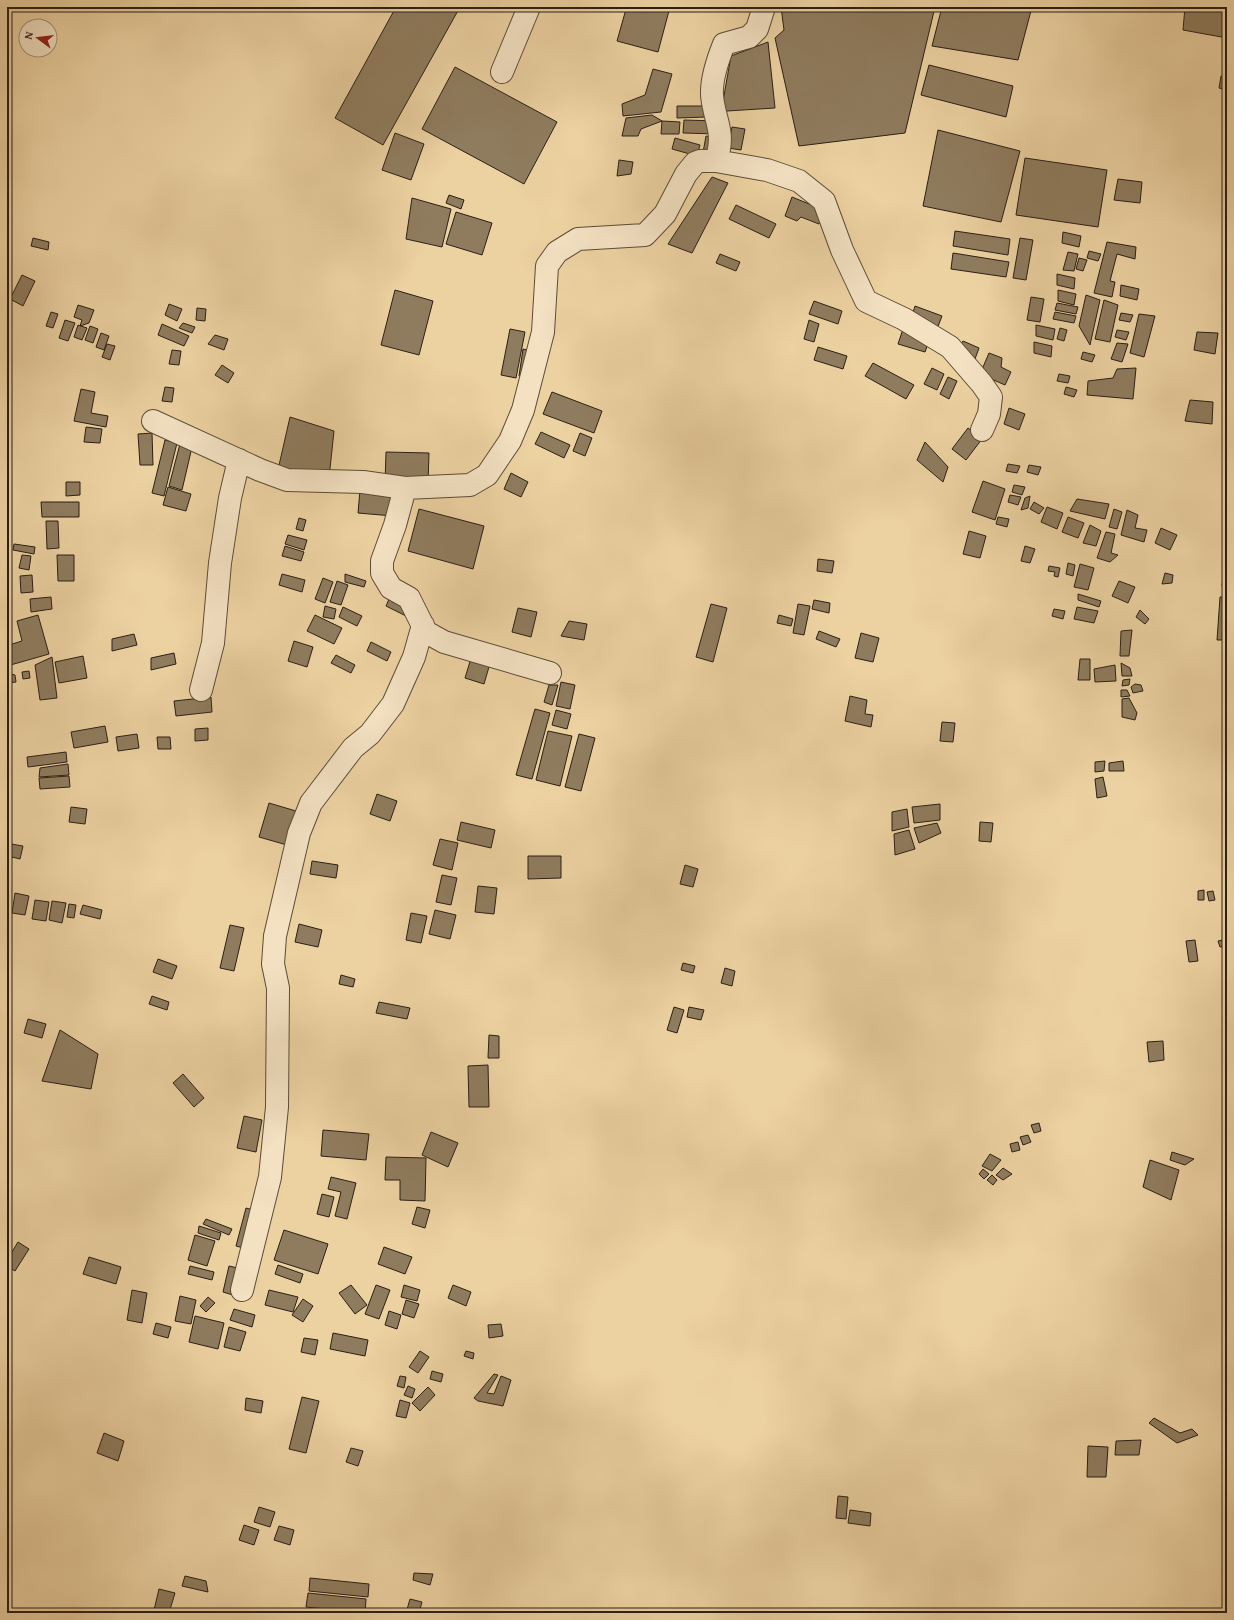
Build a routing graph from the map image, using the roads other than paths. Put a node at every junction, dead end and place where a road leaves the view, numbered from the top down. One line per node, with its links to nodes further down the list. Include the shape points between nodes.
1 (529, 7): 3 (street)
2 (764, 7): 4 (street, via 757,29 749,37 724,44 717,61 712,94 721,136)
3 (502, 72)
4 (716, 161): 6 (street, via 767,170 799,181 824,201 842,250 866,301 904,319 950,347 982,384 990,397 989,414); 8 (street, via 695,163 686,174 665,214 645,236 578,239 557,252 547,266 543,332 523,410 510,441 487,475 470,485)
5 (153, 422): 7 (street)
6 (982, 430)
7 (239, 460): 8 (street, via 287,480 363,482); 11 (street, via 220,562 213,643)
8 (405, 488): 9 (street, via 382,561 382,573 391,588 409,598)
9 (423, 625): 10 (street, via 426,632 444,642); 12 (street, via 414,657 393,704 370,734 353,748 311,803 299,833 275,936 273,964 278,988 277,1107 270,1177)
10 (550, 673)
11 (201, 690)
12 (242, 1290)

